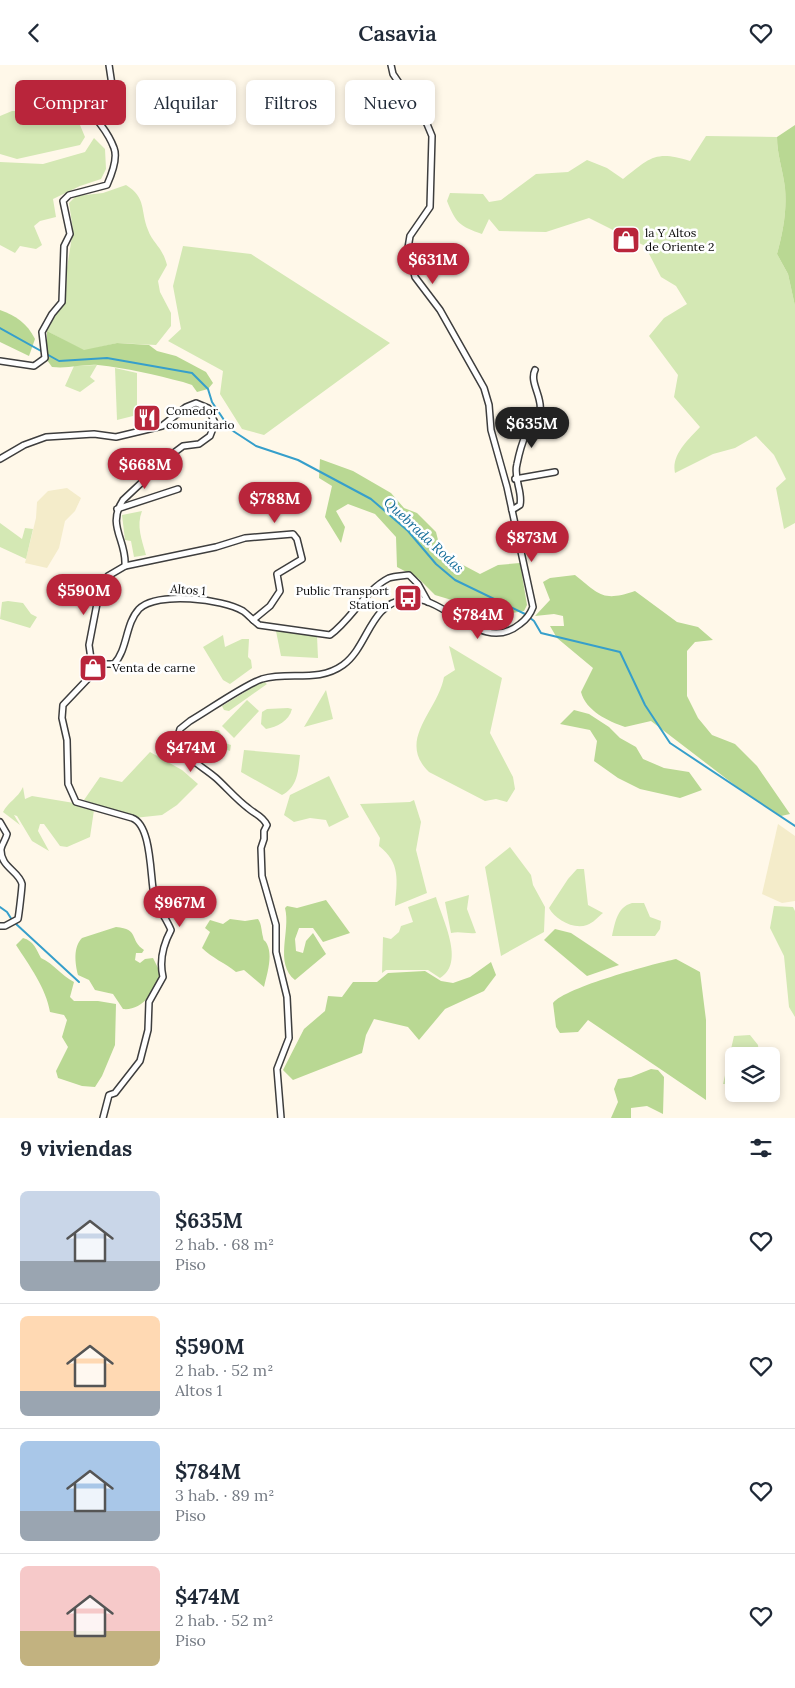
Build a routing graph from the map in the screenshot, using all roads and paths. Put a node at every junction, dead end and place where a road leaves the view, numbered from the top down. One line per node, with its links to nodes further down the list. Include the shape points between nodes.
1 (109, 65): 3 (street, via 112,85 94,109 95,118 114,149 112,171 107,185 76,192 64,201 70,234 64,246 62,302 42,332 45,358 34,366)
2 (391, 65): 10 (street, via 393,74 432,136 430,207 410,236 408,248 415,277 440,310 484,388 491,430)
3 (0, 361)
4 (535, 370): 7 (street, via 533,377 540,412 525,437)
5 (0, 459): 9 (street, via 46,437 94,434 116,437 162,426 196,403 208,408 215,423 210,436 199,443 183,446 171,455)
6 (555, 472): 7 (street)
7 (515, 479): 10 (street, via 521,500 520,505)
8 (178, 489): 9 (street)
9 (117, 509): 11 (street, via 116,525 126,554)
10 (512, 510): 12 (street, via 533,607 529,616 514,630 501,634 486,633)
11 (125, 566): 13 (street, via 245,538 293,534 302,559 277,574 280,591 270,606); 14 (street, via 103,580 96,601 88,645 92,659)
12 (428, 602): 13 (street, Altos 1, via 418,584 408,575 391,577 379,585 343,626 330,635 259,625); 18 (street, via 404,599 377,615 350,659 333,671 310,677 262,679 185,724 178,736 184,753 249,809 262,816 267,825 261,848 262,876 276,925 276,952 287,997 289,1038 277,1069)
13 (253, 620): 14 (street, Altos 1, via 230,605 163,598 138,610 122,656 114,664)
14 (101, 665): 17 (street, via 64,705 62,718 67,740 65,756 69,790 76,802 123,815 139,823 151,864 154,895 170,930 161,957 163,977 149,1002 148,1030 140,1061 115,1093 109,1095)
15 (0, 822): 16 (street, via 7,834 0,848 4,864 22,886 18,919)
16 (0, 926)
17 (103, 1118)
18 (281, 1118)

